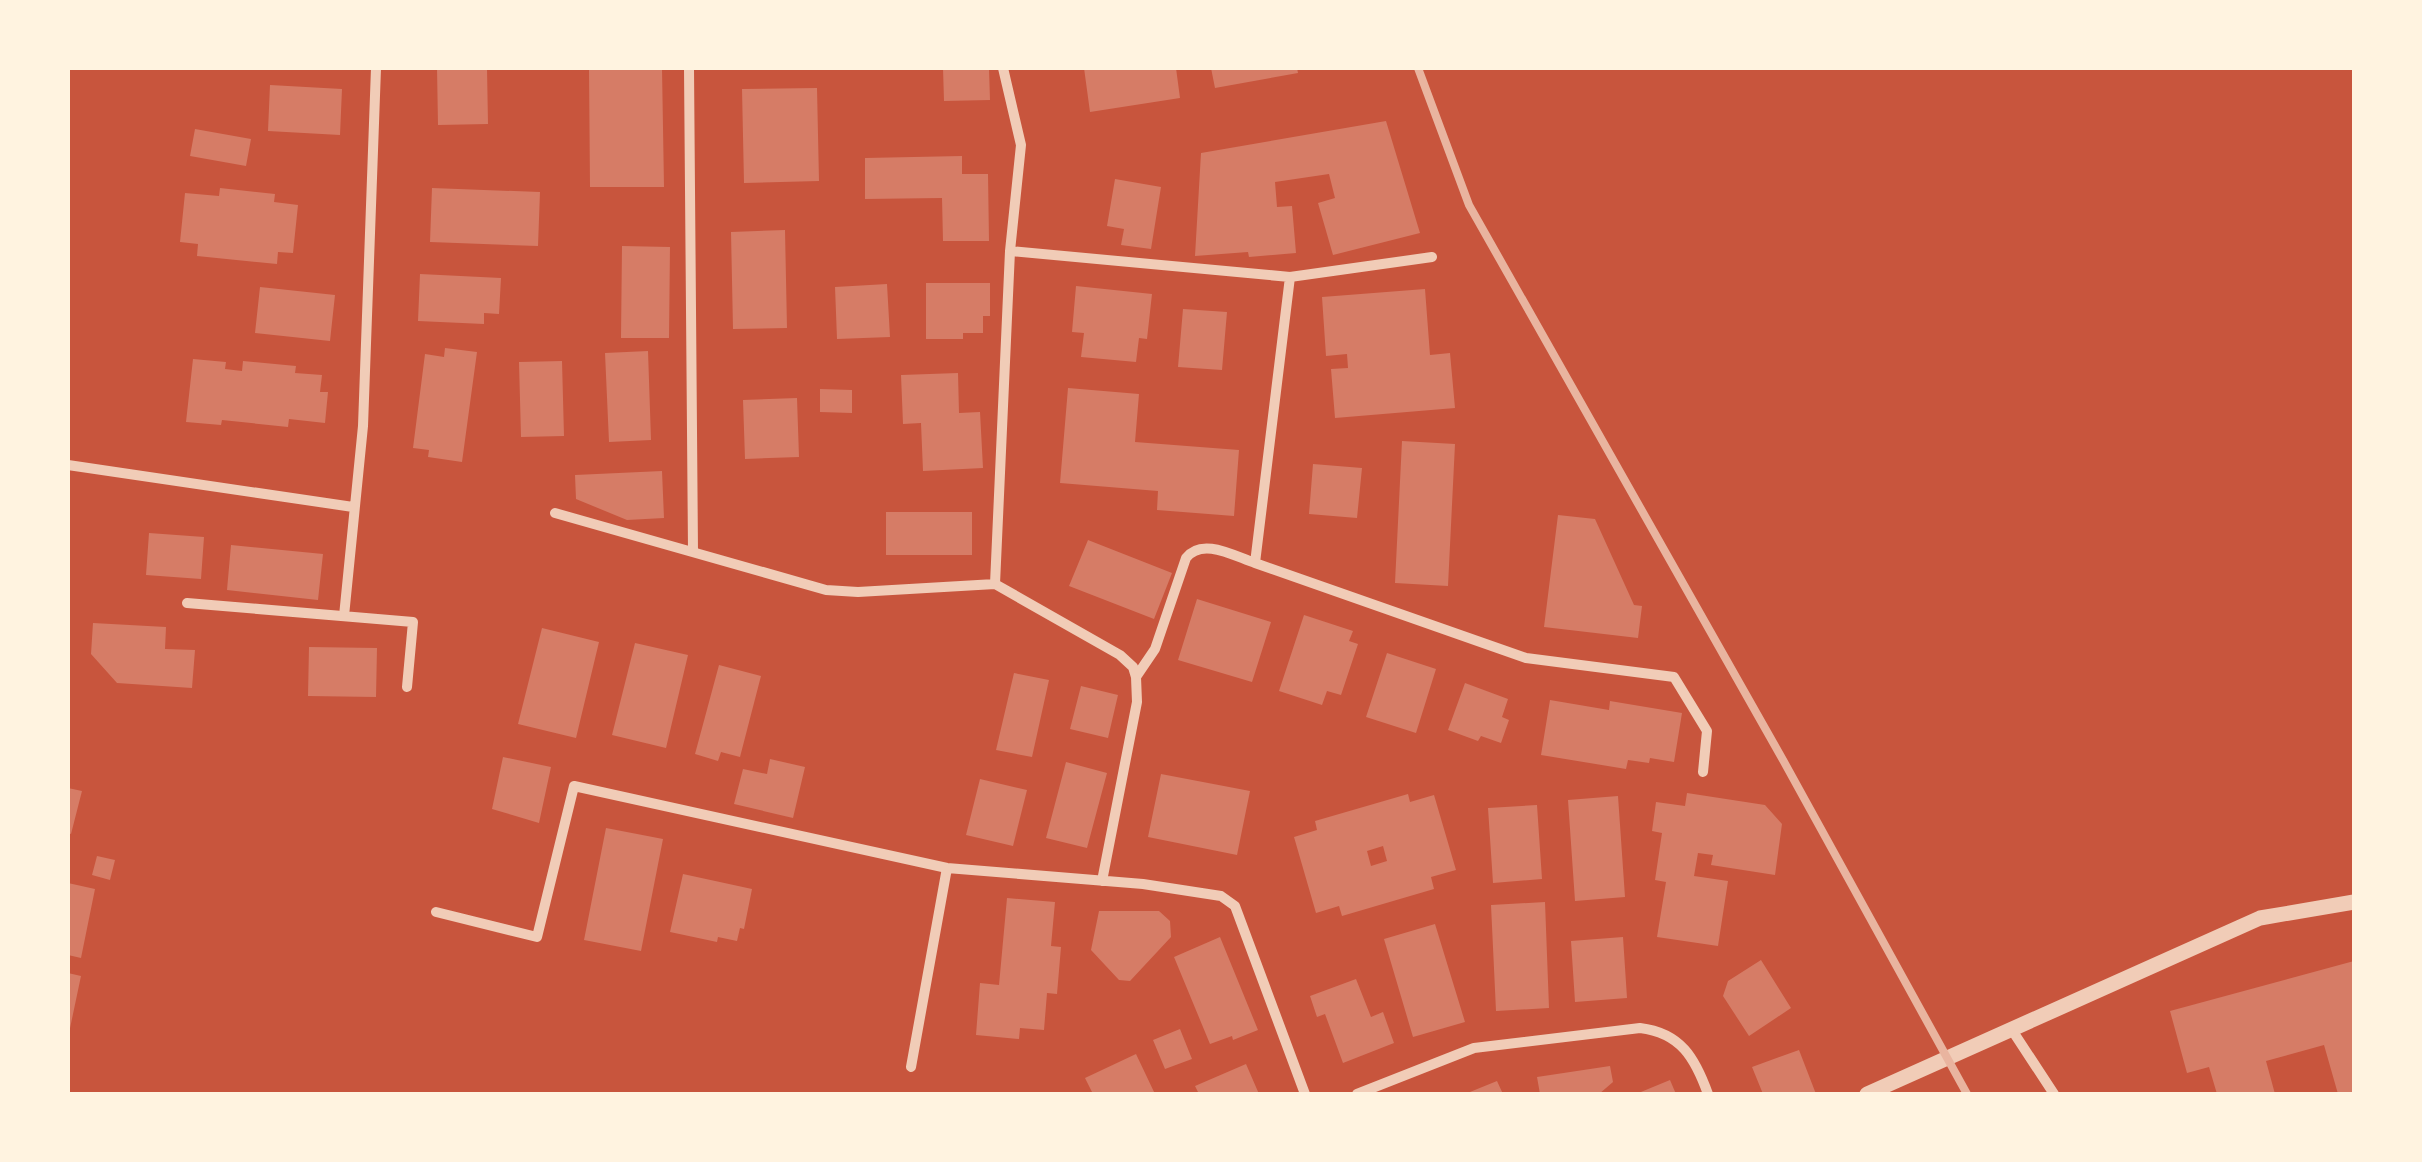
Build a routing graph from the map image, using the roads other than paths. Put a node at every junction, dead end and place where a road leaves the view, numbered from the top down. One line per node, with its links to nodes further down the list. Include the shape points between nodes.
1 (376, 68): 8 (street, via 363,426)
2 (688, 68): 10 (street)
3 (1003, 68): 4 (street, via 1021,146)
4 (1010, 251): 6 (street); 12 (street)
5 (1432, 256): 6 (street)
6 (1290, 277): 11 (street)
7 (68, 465): 8 (street)
8 (353, 507): 14 (street)
9 (554, 513): 10 (street)
10 (693, 550): 12 (street, via 826,590)
11 (1255, 563): 15 (street, via 1205,547 1189,553 1154,649); 17 (street, via 1526,658 1674,677 1707,731)
12 (994, 584): 15 (street, via 1120,654)
13 (187, 603): 14 (street)
14 (344, 616): 16 (street, via 413,622)
15 (1136, 676): 19 (street, via 1137,702)
16 (407, 687)
17 (1703, 772)
18 (947, 868): 19 (street); 21 (street, via 574,786 537,938); 23 (street)
19 (1102, 881): 24 (street, via 1230,901)
20 (2354, 902): 22 (street, via 2260,918)
21 (436, 912)
22 (2012, 1030): 27 (street); 28 (street)
23 (911, 1067)
24 (1305, 1094)
25 (1357, 1094): 26 (street, via 1474,1048 1640,1028 1673,1037 1686,1049)
26 (1708, 1094)
27 (1868, 1094)
28 (2054, 1094)

